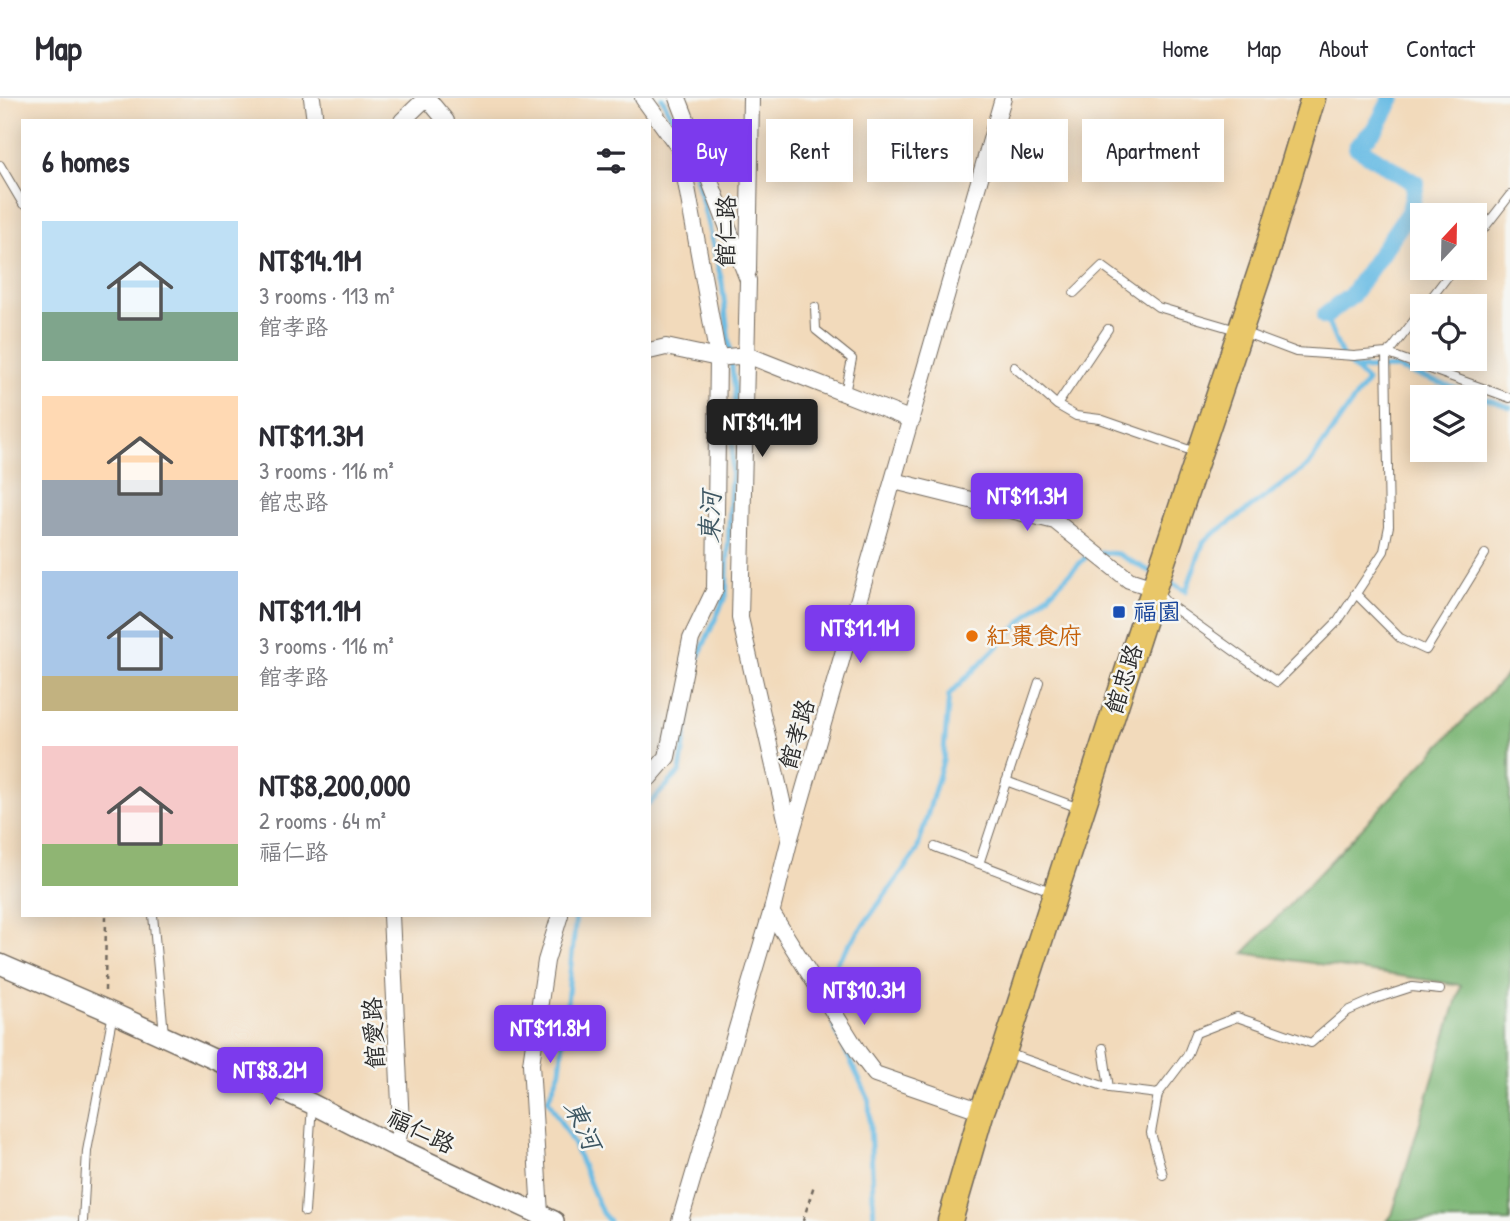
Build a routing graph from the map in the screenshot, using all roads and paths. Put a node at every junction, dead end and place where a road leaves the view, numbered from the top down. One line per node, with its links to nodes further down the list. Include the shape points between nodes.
1 (312, 98): 8 (street)
2 (426, 98): 9 (street); 10 (street)
3 (643, 98): 26 (street, via 680,149)
4 (678, 98): 15 (street)
5 (751, 98): 15 (street, 館仁路)
6 (1003, 98): 31 (street, 館孝路)
7 (1313, 98): 22 (main road, 館忠路)
8 (314, 119)
9 (404, 119)
10 (444, 119)
11 (0, 165): 13 (lane)
12 (1510, 195): 14 (lane)
13 (21, 201)
14 (1488, 223)
15 (748, 280): 25 (street, 館仁路)
16 (1445, 280): 18 (lane)
17 (1074, 293): 22 (lane, via 1102,266 1158,307)
18 (1434, 294)
19 (815, 307): 28 (lane, via 816,330 852,359)
20 (1410, 325): 24 (lane)
21 (1108, 329): 30 (lane)
22 (1240, 331): 24 (lane, via 1296,352); 32 (main road, 館忠路)
23 (651, 351): 26 (street, via 666,347)
24 (1385, 353): 29 (lane); 36 (lane, via 1389,526 1384,551)
25 (747, 355): 26 (street); 28 (street); 41 (street, 館仁路, via 740,618)
26 (718, 358): 38 (street, via 715,589 691,639 667,757)
27 (1014, 367): 30 (lane)
28 (845, 393): 31 (street)
29 (1510, 398)
30 (1057, 405): 32 (lane, via 1076,416 1100,419)
31 (912, 420): 33 (street, 館孝路)
32 (1199, 453): 35 (main road, 館忠路)
33 (894, 481): 35 (street, via 1055,522 1129,580); 41 (street, 館孝路)
34 (1485, 554): 36 (lane, via 1426,650 1399,638)
35 (1154, 588): 36 (lane, via 1167,603 1277,682 1338,621); 40 (main road, 館忠路)
36 (1355, 593)
37 (1039, 682): 39 (lane)
38 (651, 776)
39 (1006, 782): 40 (lane); 43 (lane)
40 (1083, 809): 44 (main road, 館忠路)
41 (790, 838): 45 (street, 館孝路)
42 (935, 847): 43 (lane)
43 (979, 864): 44 (lane)
44 (1056, 893): 55 (main road, 館忠路)
45 (771, 912): 59 (street, via 876,1074); 66 (street, 館孝路)
46 (106, 917): 52 (path)
47 (153, 917): 53 (lane)
48 (391, 917): 60 (street, 館愛路, via 401,1125)
49 (559, 917): 64 (street, via 546,961 531,1064)
50 (0, 964): 52 (street, 福仁路)
51 (1440, 990): 57 (lane, via 1412,988 1375,999 1348,1011 1311,1043 1237,1017 1196,1033 1187,1056)
52 (108, 1011): 53 (street, 福仁路); 65 (lane, via 87,1151)
53 (164, 1037): 58 (street, 福仁路)
54 (1103, 1048): 56 (lane)
55 (1004, 1052): 56 (lane); 59 (main road, 館忠路)
56 (1109, 1088): 57 (lane)
57 (1158, 1094): 61 (lane, via 1151,1133)
58 (312, 1104): 60 (street, 福仁路); 63 (lane)
59 (982, 1111): 68 (main road, 館忠路)
60 (396, 1147): 64 (street, 福仁路)
61 (1163, 1175)
62 (814, 1185): 67 (path)
63 (305, 1212)
64 (547, 1217)
65 (83, 1221)
66 (680, 1221)
67 (803, 1221)
68 (950, 1221)

